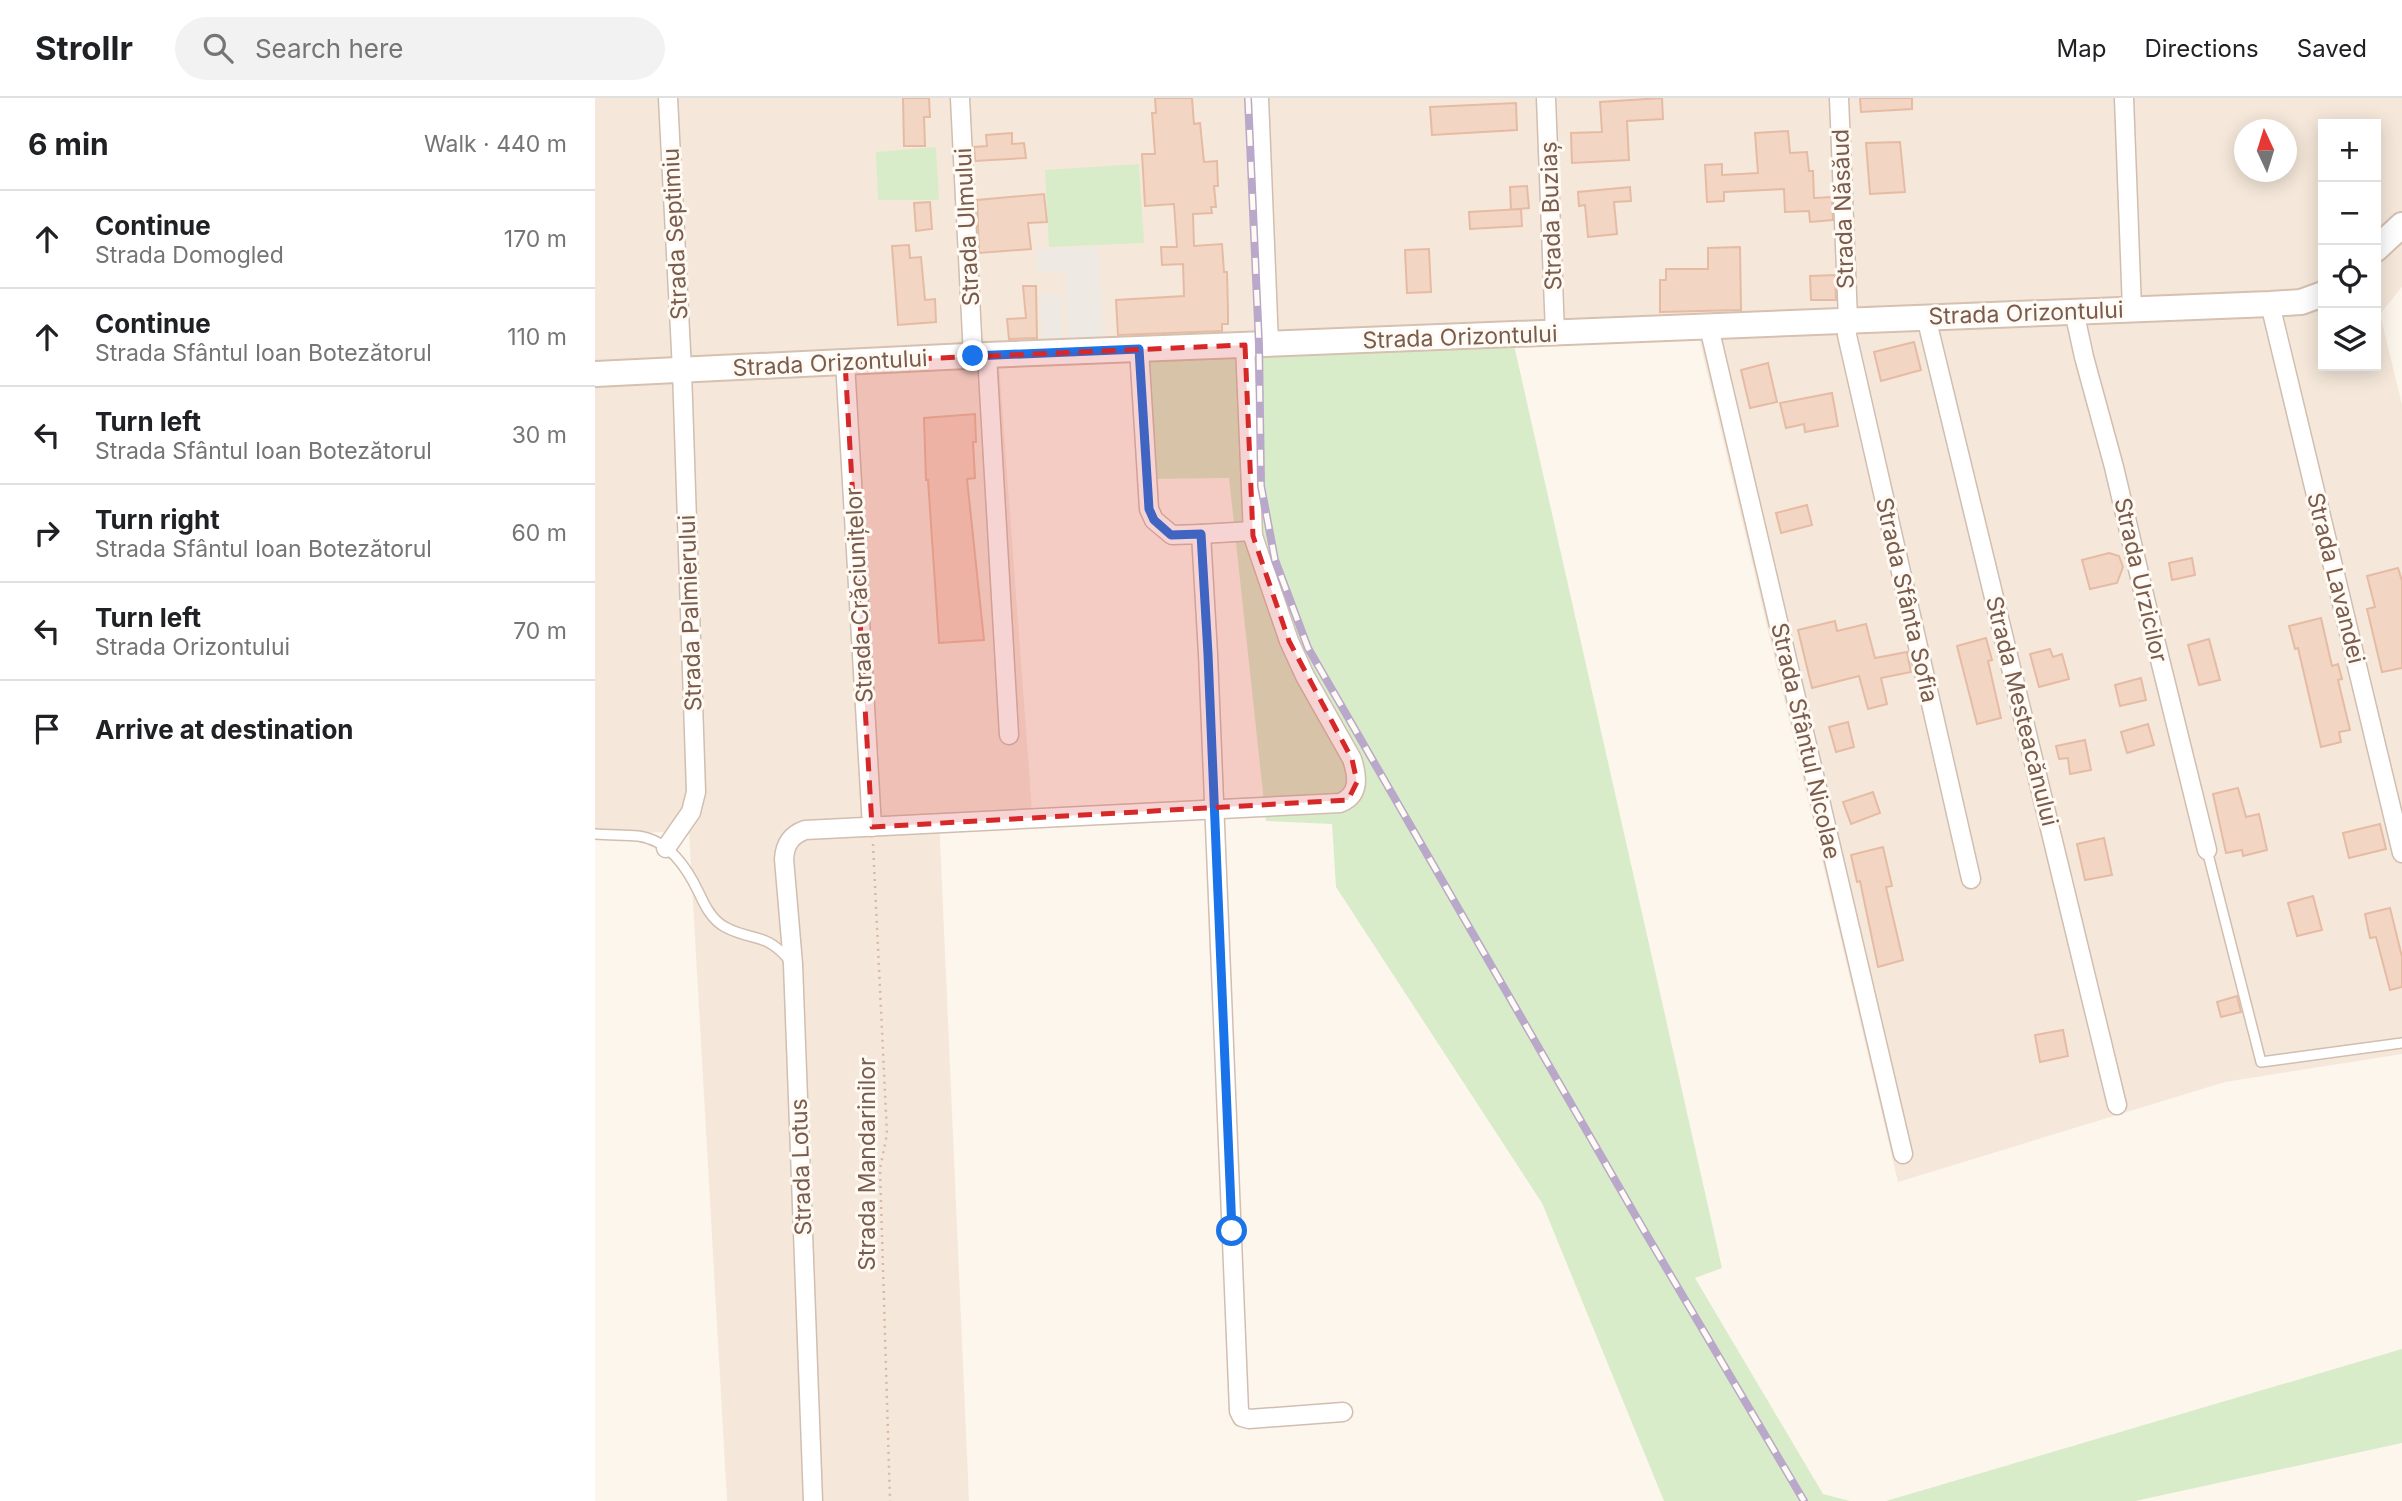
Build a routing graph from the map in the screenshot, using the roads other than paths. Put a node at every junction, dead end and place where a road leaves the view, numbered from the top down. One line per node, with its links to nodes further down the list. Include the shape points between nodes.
1 (668, 98): 21 (street, Strada Septimiu)
2 (960, 98): 19 (street, Strada Ulmului)
3 (1259, 98): 17 (street)
4 (1546, 98): 16 (street, Strada Buziaș)
5 (1839, 98): 14 (street, Strada Năsăud)
6 (2124, 98): 11 (street)
7 (2402, 225): 8 (street)
8 (2380, 245)
9 (2318, 297): 10 (street, Strada Orizontului)
10 (2270, 304): 11 (street, Strada Orizontului); 31 (street, Strada Lavandei)
11 (2132, 309): 12 (street, Strada Orizontului)
12 (2074, 311): 13 (street, Strada Orizontului); 30 (street, Strada Urzicilor)
13 (1926, 317): 14 (street, Strada Orizontului); 35 (street, Strada Mesteacănului)
14 (1848, 319): 15 (street, Strada Orizontului); 32 (street, Strada Sfânta Sofia, via 1847,335)
15 (1709, 327): 16 (street, Strada Orizontului); 36 (street, Strada Sfântul Nicolae)
16 (1555, 334): 17 (street, Strada Orizontului)
17 (1257, 344): 18 (street, Strada Orizontului); 23 (street)
18 (1139, 349): 19 (street, Strada Orizontului); 24 (street, via 1149,509 1171,535)
19 (980, 355): 20 (street, Strada Orizontului); 25 (street, Strada Ulmului)
20 (845, 362): 21 (street, Strada Orizontului); 27 (street, Strada Crăciunițelor)
21 (682, 370): 22 (street, Strada Orizontului); 29 (street, Strada Palmierului, via 696,792 691,812)
22 (595, 374)
23 (1252, 531): 24 (street); 26 (street, via 1289,641 1352,759 1357,782 1348,800 1340,803)
24 (1201, 534): 26 (street)
25 (1009, 735)
26 (1215, 810): 27 (street); 37 (street, via 1239,1411 1249,1419)
27 (872, 827): 33 (street, Strada Lotus, via 805,830 784,850)
28 (595, 834): 29 (lane, via 642,836)
29 (666, 848): 33 (lane, via 684,865 706,909 724,927 779,947)
30 (2207, 850): 34 (lane, via 2261,1062)
31 (2402, 853)
32 (1971, 880)
33 (793, 964): 38 (street, Strada Lotus)
34 (2402, 1043)
35 (2117, 1105)
36 (1903, 1154)
37 (1343, 1412)
38 (813, 1501)

